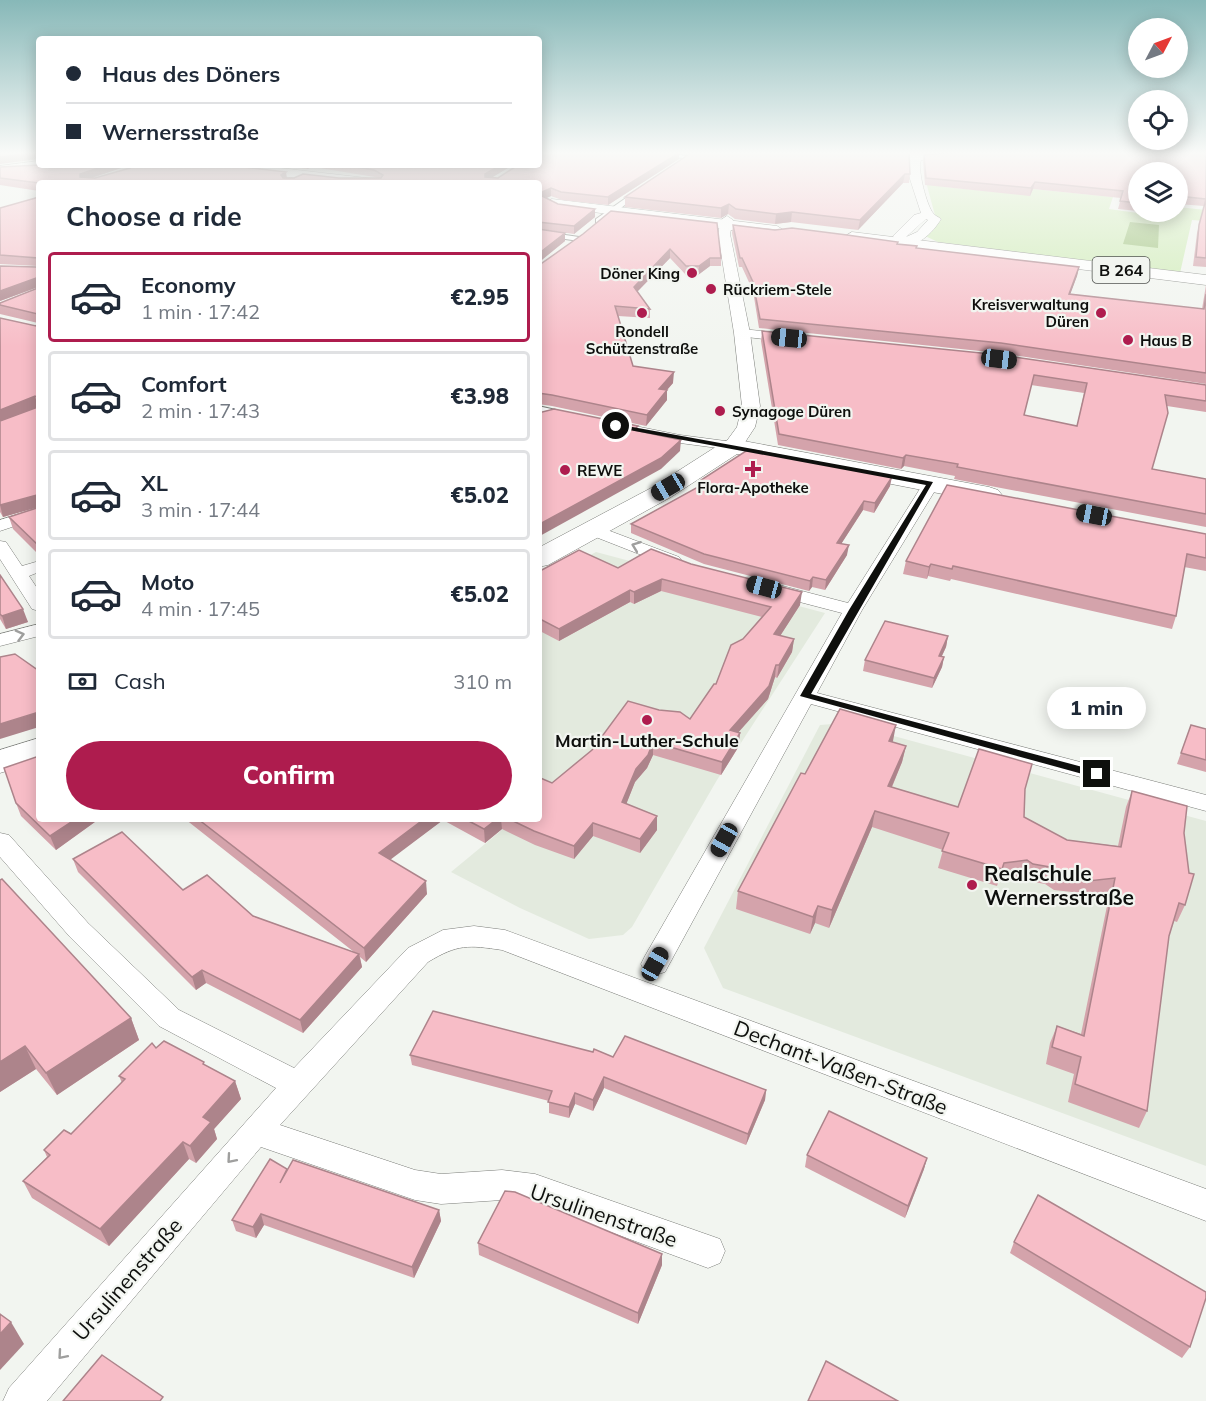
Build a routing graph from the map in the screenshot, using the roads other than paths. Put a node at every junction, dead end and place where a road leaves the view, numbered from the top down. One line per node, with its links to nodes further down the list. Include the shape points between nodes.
1 (604, 216): 5 (street)
2 (672, 216): 4 (main road)
3 (930, 216): 10 (street, via 935,219 919,238)
4 (726, 223): 13 (street)
5 (594, 225)
6 (586, 232): 9 (street)
7 (542, 234): 9 (street)
8 (839, 235): 10 (main road, B 264)
9 (579, 239): 11 (street)
10 (903, 243): 12 (main road, B 264)
11 (570, 246)
12 (1206, 280)
13 (742, 333): 14 (street); 16 (street, via 751,406 746,427)
14 (800, 339)
15 (598, 422): 16 (street)
16 (733, 446): 17 (main road); 21 (main road)
17 (931, 484): 18 (main road); 29 (street)
18 (1017, 500)
19 (36, 514): 20 (street)
20 (0, 526)
21 (594, 530): 23 (main road); 24 (street, one-way to 21)
22 (0, 546): 26 (street)
23 (542, 557)
24 (687, 566)
25 (36, 567): 26 (street)
26 (17, 573): 28 (street)
27 (753, 584): 29 (street)
28 (36, 601)
29 (853, 610): 32 (street)
30 (36, 631): 31 (street, one-way to 30)
31 (0, 640)
32 (805, 696): 35 (street); 38 (street)
33 (36, 750): 34 (main road)
34 (0, 762)
35 (1206, 803)
36 (0, 841): 39 (street, via 80,930 169,1018)
37 (474, 936): 39 (street, Ursulinenstraße, via 443,940 418,955); 41 (street, Dechant-Vaßen-Straße, via 517,944)
38 (655, 964)
39 (297, 1084): 40 (street, Ursulinenstraße)
40 (255, 1131): 42 (street, Ursulinenstraße, via 415,1185 441,1189 502,1185 535,1189); 43 (street, Ursulinenstraße, one-way to 43)
41 (1206, 1205)
42 (708, 1251)
43 (22, 1401)

